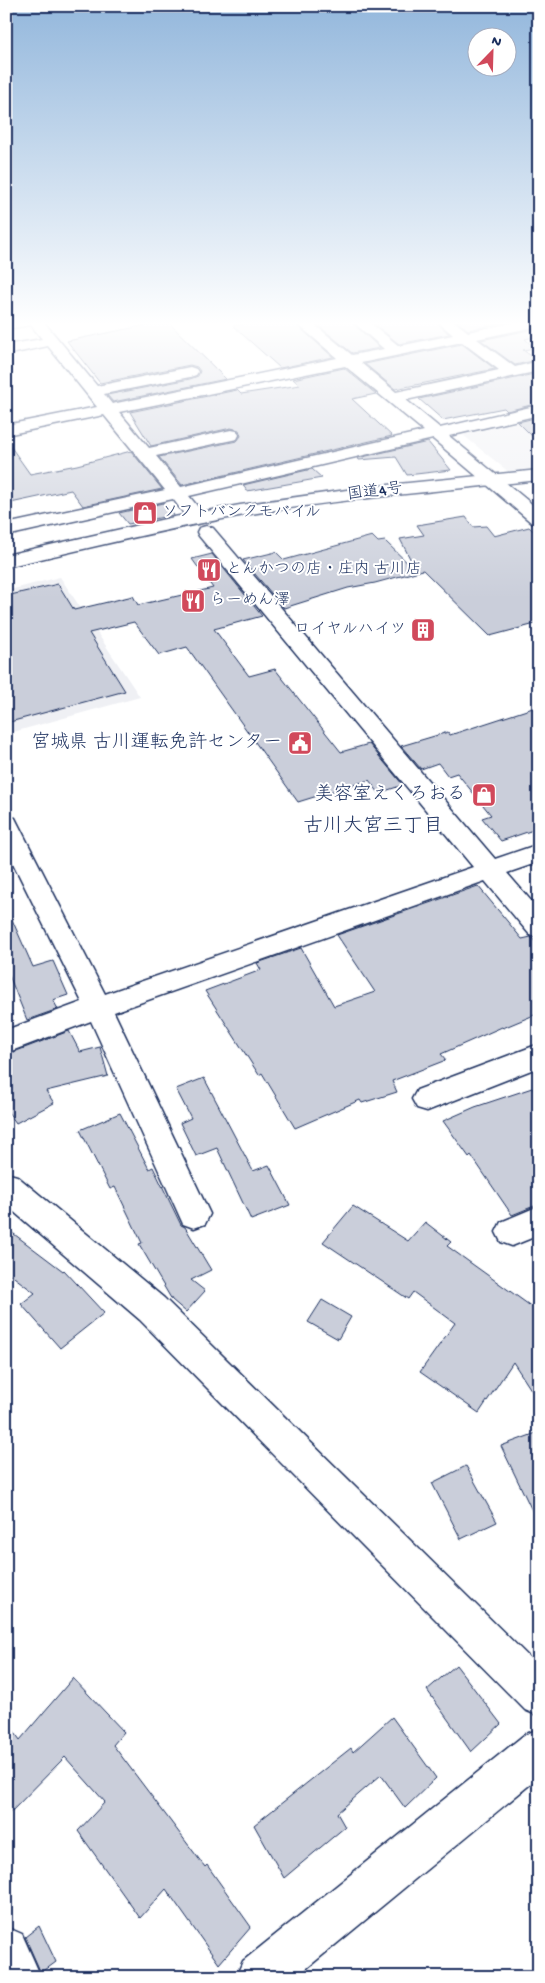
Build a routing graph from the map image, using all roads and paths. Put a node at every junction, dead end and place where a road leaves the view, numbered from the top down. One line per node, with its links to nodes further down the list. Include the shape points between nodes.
1 (86, 414): 5 (main road)
2 (112, 414): 8 (main road)
3 (411, 414): 6 (main road)
4 (523, 414): 6 (main road)
5 (6, 430)
6 (434, 433): 10 (main road); 12 (main road)
7 (231, 435): 8 (main road)
8 (144, 454): 12 (main road)
9 (539, 475): 10 (main road, 国道4号)
10 (500, 486): 11 (main road, 国道4号); 13 (main road); 14 (main road, 国道4号, via 394,503)
11 (539, 488)
12 (177, 493): 14 (main road); 15 (main road)
13 (539, 519)
14 (202, 525): 16 (main road, 国道4号); 17 (main road, 国道4号); 20 (main road)
15 (6, 530)
16 (6, 561)
17 (6, 574)
18 (6, 824): 22 (main road)
19 (539, 852): 20 (main road)
20 (489, 869): 21 (main road); 22 (main road)
21 (539, 928)
22 (98, 1007): 23 (main road); 27 (main road)
23 (6, 1042)
24 (539, 1055): 25 (main road)
25 (427, 1099)
26 (6, 1186): 28 (main road, via 152,1309)
27 (194, 1214)
28 (539, 1696)
29 (539, 1750): 32 (main road)
30 (6, 1950): 31 (main road)
31 (18, 1977)
32 (259, 1977)

